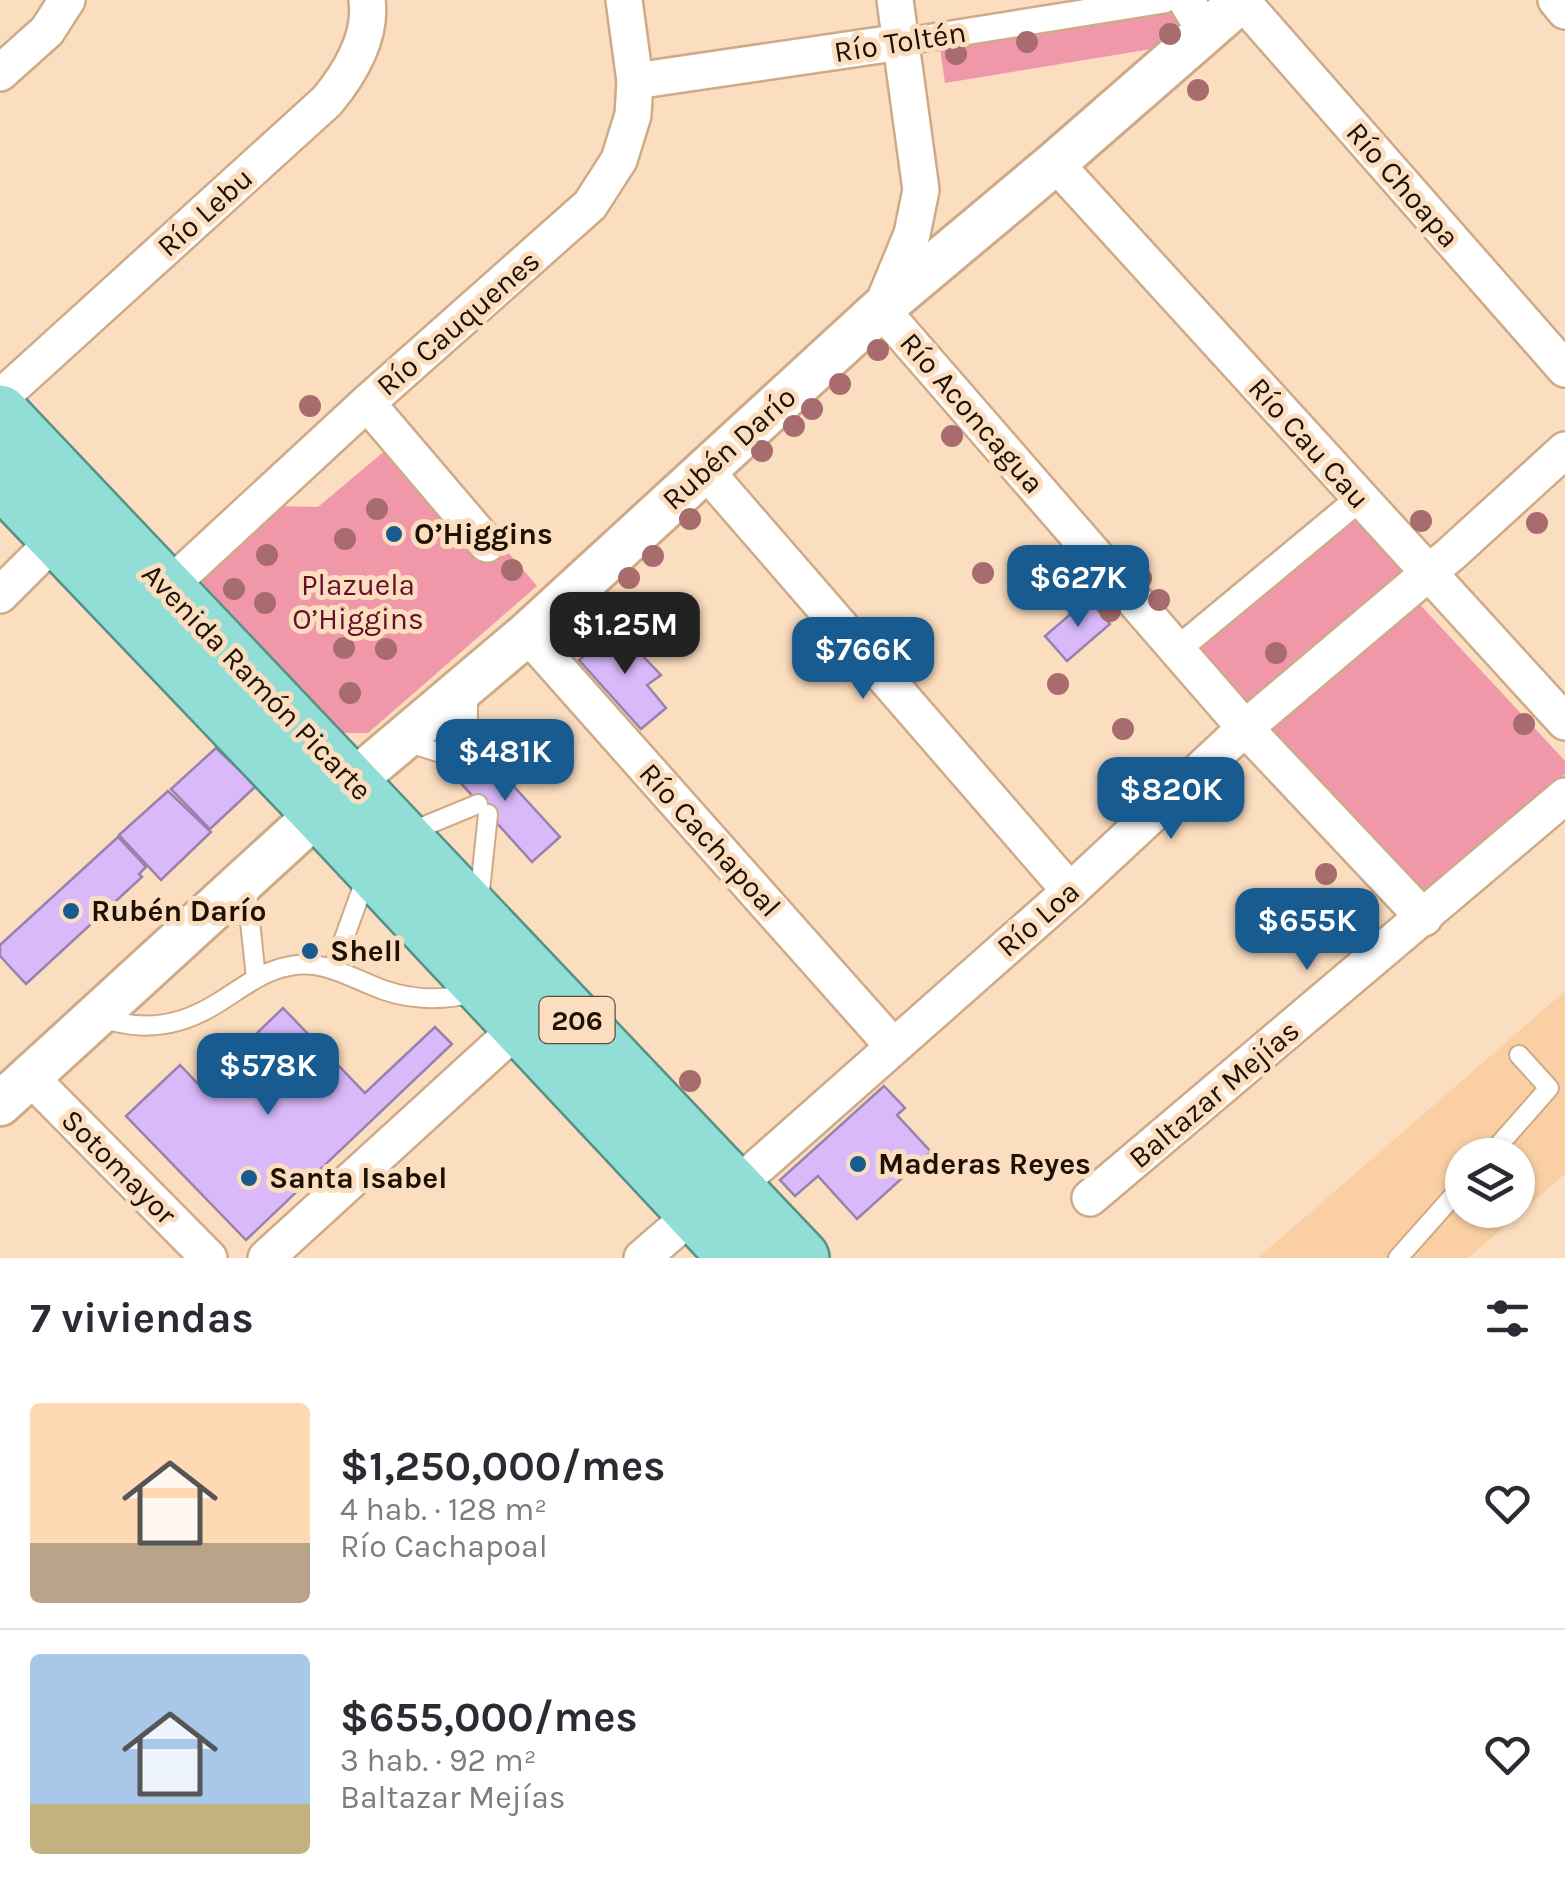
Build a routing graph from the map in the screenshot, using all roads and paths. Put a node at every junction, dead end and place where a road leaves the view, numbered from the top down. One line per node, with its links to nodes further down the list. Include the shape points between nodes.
1 (67, 0): 11 (street, via 47,30)
2 (367, 0): 16 (street, Río Lebu, via 358,52 340,86)
3 (624, 0): 12 (street, Río Cauquenes)
4 (894, 0): 10 (street)
5 (1164, 0): 10 (street, Río Toltén)
6 (1241, 0): 9 (street, Rubén Darío); 15 (street, Río Choapa)
7 (1556, 0): 8 (street)
8 (1565, 10)
9 (1196, 17): 13 (street, Rubén Darío)
10 (900, 42): 12 (street, Río Toltén); 14 (street, via 921,190 912,234)
11 (0, 73)
12 (635, 81): 17 (street, Río Cauquenes, via 628,138 590,205)
13 (1055, 163): 14 (street, Rubén Darío); 22 (street, Río Cau Cau)
14 (880, 309): 20 (street, Rubén Darío); 29 (street, Río Aconcagua)
15 (1565, 369)
16 (0, 398)
17 (367, 403): 24 (street); 26 (street, Río Cauquenes)
18 (0, 413): 26 (highway, Avenida Ramón Picarte / 206)
19 (1565, 450): 25 (street, Río Loa)
20 (704, 470): 28 (street, Rubén Darío); 38 (street)
21 (0, 478): 23 (highway, Avenida Ramón Picarte / 206)
22 (1360, 498): 25 (street, Río Cau Cau); 29 (street)
23 (58, 538): 27 (street); 35 (highway, Avenida Ramón Picarte / 206)
24 (487, 544)
25 (1428, 573): 31 (street, Río Cau Cau); 32 (street, Río Loa)
26 (167, 588): 35 (highway, Avenida Ramón Picarte / 206)
27 (0, 595)
28 (527, 634): 30 (street, Rubén Darío); 45 (street, Río Cachapoal)
29 (1178, 649): 32 (street, Río Aconcagua)
30 (469, 684): 33 (street, Rubén Darío); 33 (lane, via 467,756)
31 (1565, 722)
32 (1246, 728): 38 (street, Río Loa); 40 (street, Río Aconcagua)
33 (401, 741): 35 (street, Rubén Darío)
34 (1565, 796): 40 (street, Baltazar Mejías)
35 (336, 797): 36 (highway, Avenida Ramón Picarte / 206); 37 (street, Rubén Darío)
36 (386, 851): 39 (highway, Avenida Ramón Picarte / 206); 39 (lane, via 483,809); 41 (lane); 43 (highway, Avenida Ramón Picarte / 206)
37 (246, 879): 42 (lane); 44 (street, Rubén Darío)
38 (1070, 892): 45 (street, Río Loa)
39 (478, 916): 50 (highway, Avenida Ramón Picarte / 206)
40 (1424, 918): 49 (street, Baltazar Mejías)
41 (334, 968): 42 (lane, via 294,965); 43 (lane, via 387,992)
42 (256, 978): 44 (lane, via 195,1016 170,1023 126,1027)
43 (503, 1008): 50 (highway, Avenida Ramón Picarte / 206); 53 (street)
44 (96, 1016): 47 (street, Rubén Darío)
45 (893, 1046): 50 (street, Río Loa)
46 (1519, 1055): 48 (lane, via 1549,1088)
47 (15, 1090): 52 (street, Sotomayor)
48 (1505, 1138)
49 (1090, 1198)
50 (714, 1200): 54 (street, Río Loa); 55 (highway, Avenida Ramón Picarte / 206); 56 (highway, Avenida Ramón Picarte / 206)
51 (1445, 1205): 57 (lane)
52 (209, 1258)
53 (266, 1258)
54 (642, 1258)
55 (737, 1258)
56 (801, 1258)
57 (1398, 1258)

